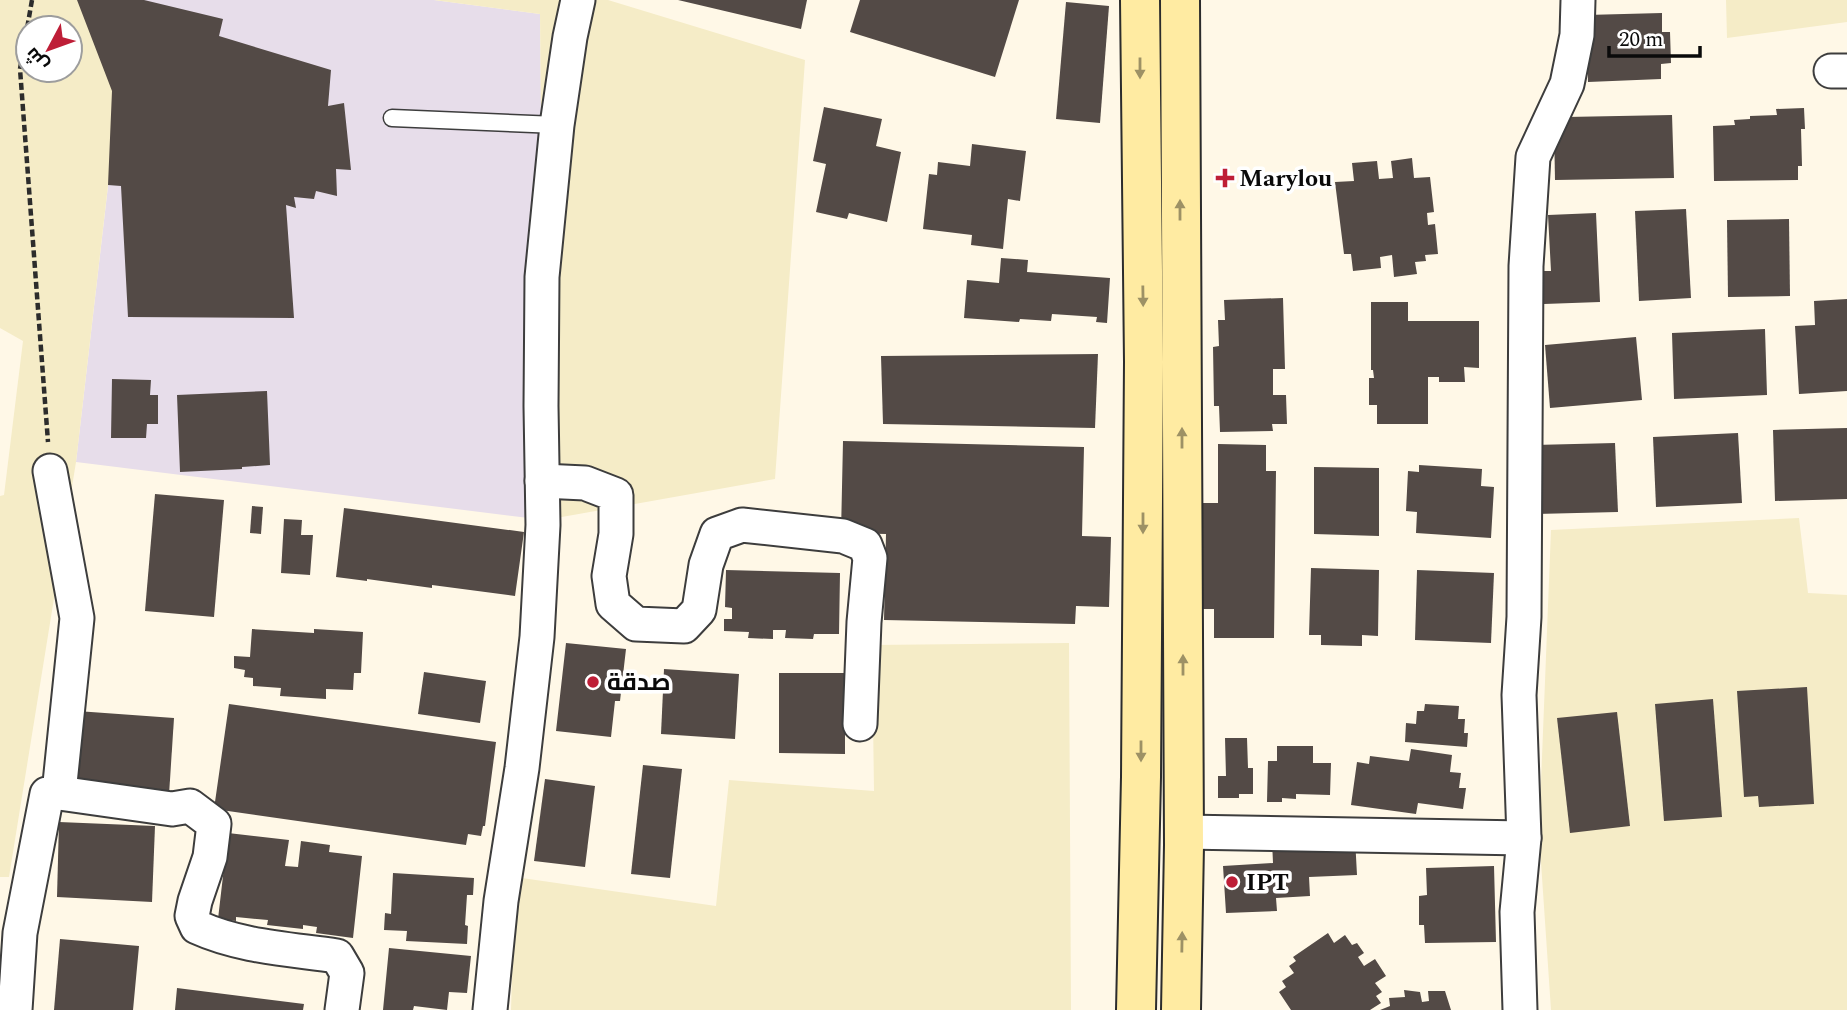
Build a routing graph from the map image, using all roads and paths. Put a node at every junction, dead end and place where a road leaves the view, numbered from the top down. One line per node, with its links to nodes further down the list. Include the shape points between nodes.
1 (32, 0): 9 (path, via 20,69)
2 (578, 0): 7 (street)
3 (1140, 0): 8 (street, one-way to 8)
4 (1180, 0): 8 (street, one-way to 4)
5 (1578, 0): 13 (street, via 1577,35 1567,84 1533,157 1526,266 1520,695)
6 (392, 118): 7 (lane)
7 (557, 125): 10 (street, via 542,277)
8 (1163, 361): 14 (street, one-way to 8); 15 (street, one-way to 15)
9 (50, 471): 12 (street, via 77,618)
10 (542, 481): 11 (street, via 585,483 616,495 609,576 613,604 636,624 684,626 699,610 706,565 717,534 742,525 843,536 865,545 870,558); 19 (street, via 537,637)
11 (860, 724)
12 (59, 793): 16 (street, via 47,794); 18 (street, via 172,808 190,806 214,824 192,916 197,927 243,943 337,956 347,973)
13 (1524, 838): 14 (street); 22 (street, via 1517,912)
14 (1184, 839): 15 (street); 21 (street, one-way to 14)
15 (1140, 847): 20 (street)
16 (10, 932): 17 (street)
17 (15, 1010)
18 (342, 1010)
19 (490, 1010)
20 (1136, 1010)
21 (1181, 1010)
22 (1520, 1010)

